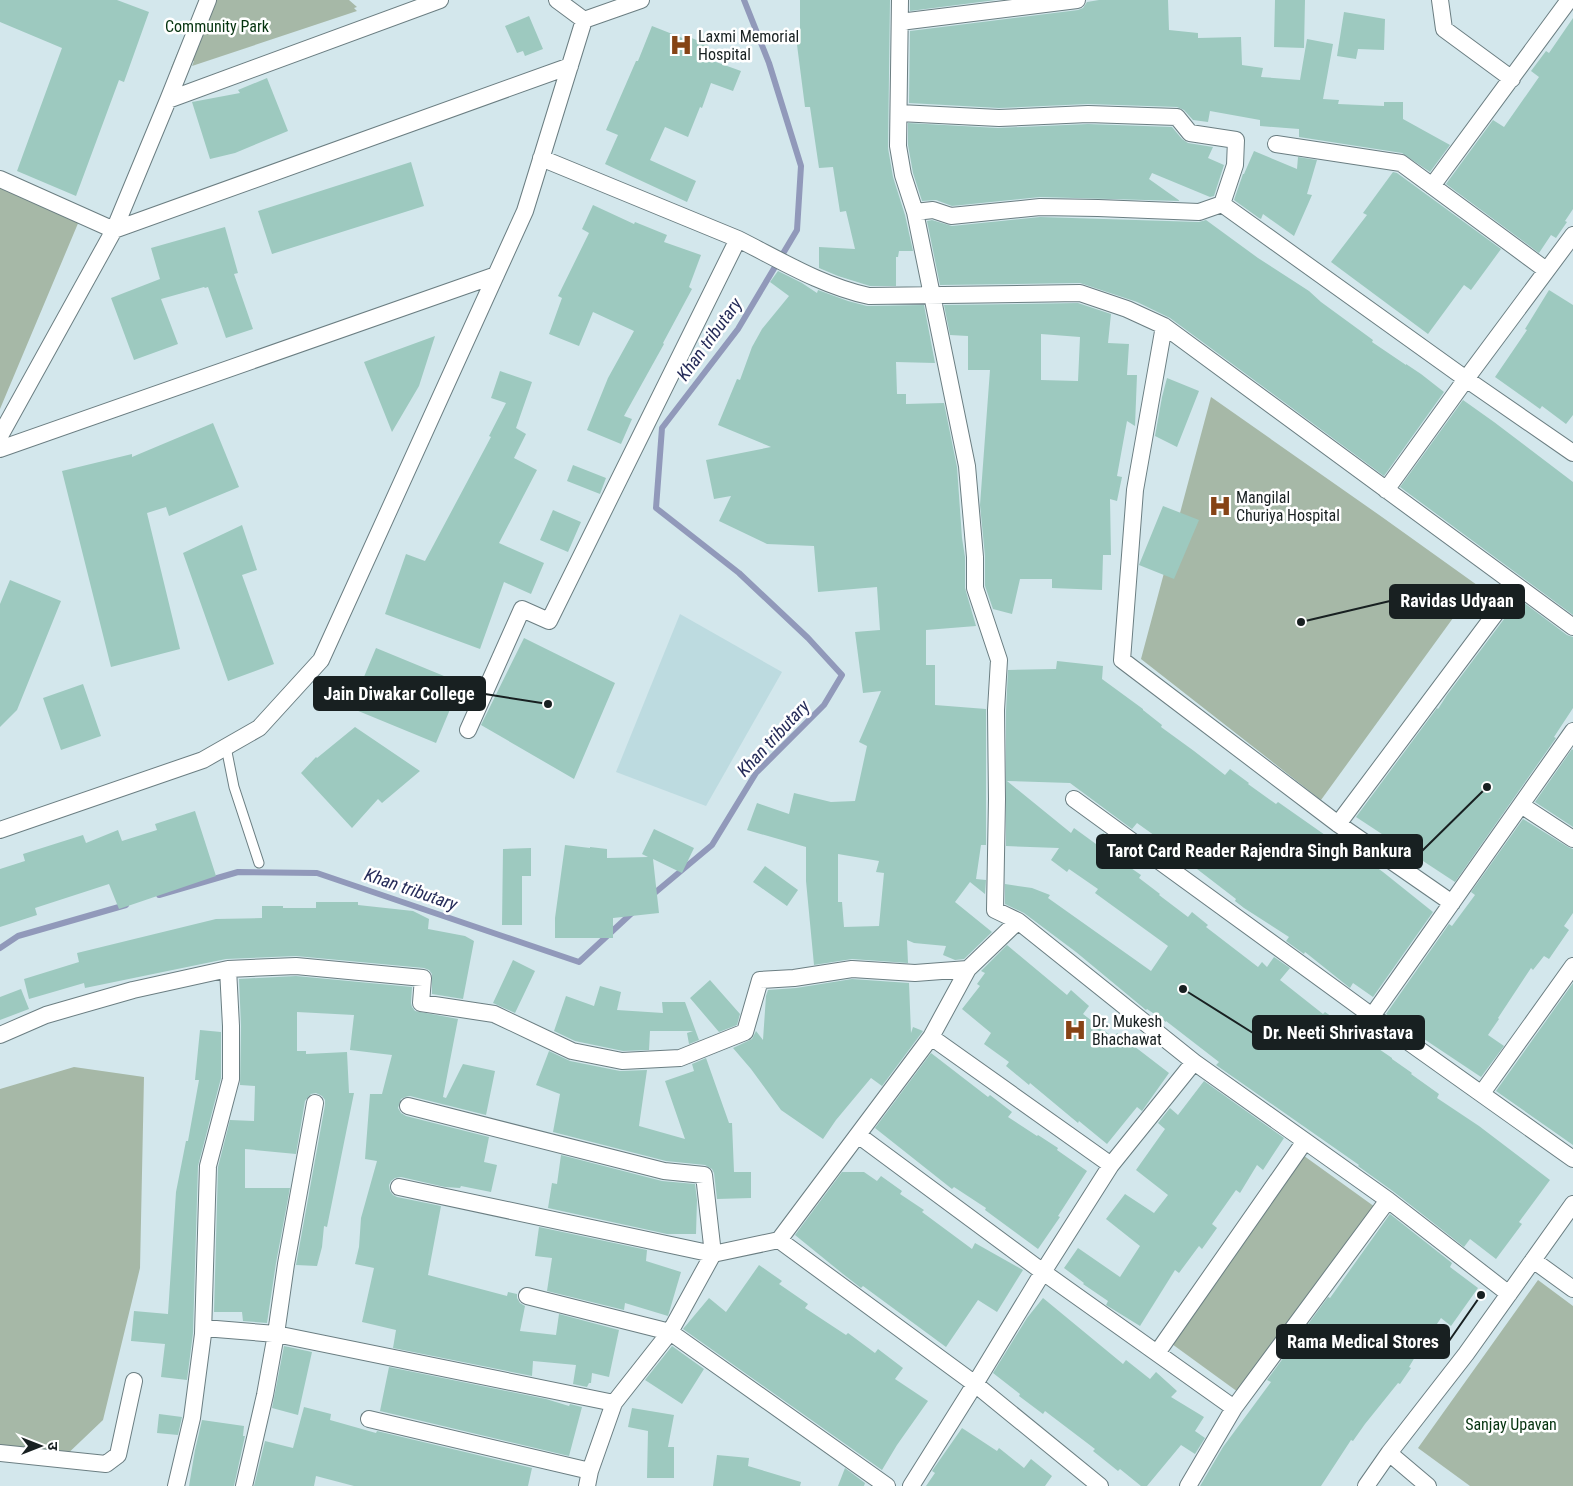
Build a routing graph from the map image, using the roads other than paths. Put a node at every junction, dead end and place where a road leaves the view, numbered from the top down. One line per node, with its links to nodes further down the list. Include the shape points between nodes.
1 (440, 0): 13 (street)
2 (557, 0): 9 (street)
3 (641, 0): 9 (street)
4 (900, 0): 10 (street)
5 (1077, 0): 10 (street)
6 (1440, 0): 12 (street, via 1444,30)
7 (1569, 0): 12 (street)
8 (205, 1): 13 (street)
9 (584, 20): 11 (street)
10 (900, 22): 14 (street)
11 (570, 66): 16 (street); 21 (street)
12 (1512, 79): 18 (street)
13 (168, 100): 21 (street)
14 (899, 112): 19 (street, via 999,118 1088,114 1177,117 1190,133 1236,140 1235,166); 20 (street, via 898,146)
15 (1276, 144): 18 (street, via 1402,163)
16 (541, 158): 23 (street); 25 (street, via 525,210)
17 (0, 179): 21 (street)
18 (1432, 186): 24 (street)
19 (1222, 204): 20 (street, via 1199,212 1040,207 951,216 933,210); 28 (street)
20 (915, 212): 26 (street)
21 (114, 230): 29 (street)
22 (1573, 235): 24 (street)
23 (745, 243): 26 (street, via 852,293); 35 (street, via 549,621 522,609)
24 (1546, 270): 28 (street)
25 (496, 275): 30 (street); 37 (street, via 321,660 259,728)
26 (932, 296): 27 (street, via 1080,293); 45 (street, via 967,466 975,588 999,660 995,910)
27 (1164, 326): 32 (street); 40 (street, via 1135,490 1122,660)
28 (1466, 379): 31 (street); 32 (street)
29 (0, 436)
30 (0, 449)
31 (1573, 453)
32 (1386, 490): 33 (street)
33 (1516, 586): 34 (street); 40 (street)
34 (1573, 627)
35 (468, 730)
36 (1573, 731): 39 (street)
37 (226, 747): 41 (street, via 204,760); 43 (lane, via 234,787)
38 (1074, 800): 49 (street)
39 (1521, 805): 42 (street); 44 (street)
40 (1338, 824): 44 (street)
41 (0, 830)
42 (1573, 839)
43 (259, 863)
44 (1452, 903): 49 (street)
45 (1018, 922): 48 (street); 52 (street)
46 (1573, 966): 53 (street)
47 (228, 969): 48 (street, via 296,966 423,978 421,1003 494,1014 572,1051 622,1061 680,1058 745,1032 760,980 852,969 915,973); 50 (street, via 107,997 46,1015); 70 (street, via 231,1080 208,1166)
48 (968, 970): 51 (street)
49 (1372, 1016): 53 (street)
50 (0, 1035)
51 (931, 1037): 56 (street); 59 (street)
52 (1194, 1062): 57 (street); 59 (street)
53 (1482, 1093): 58 (street)
54 (315, 1103): 72 (street)
55 (408, 1106): 64 (street, via 664,1171 704,1175)
56 (858, 1135): 63 (street); 66 (street)
57 (1305, 1141): 61 (street); 73 (street)
58 (1573, 1159)
59 (1111, 1165): 66 (street)
60 (399, 1187): 64 (street)
61 (1388, 1200): 68 (street); 77 (street)
62 (1573, 1204): 65 (street)
63 (778, 1240): 64 (street); 75 (street)
64 (713, 1254): 71 (street)
65 (1533, 1260): 67 (street); 68 (street)
66 (1043, 1272): 73 (street); 75 (street)
67 (1573, 1289)
68 (1508, 1294): 80 (street, via 1466,1354)
69 (527, 1296): 71 (street)
70 (204, 1328): 72 (street); 82 (street, via 192,1418)
71 (670, 1332): 76 (street); 84 (street)
72 (276, 1334): 76 (street); 83 (street)
73 (1157, 1353): 77 (street)
74 (134, 1381): 79 (street, via 118,1455 106,1464)
75 (976, 1384): 85 (street); 86 (street)
76 (614, 1403): 81 (street)
77 (1234, 1408): 87 (street)
78 (369, 1420): 81 (street)
79 (0, 1453)
80 (1388, 1453): 88 (street); 89 (street)
81 (588, 1478)
82 (176, 1486)
83 (244, 1486)
84 (887, 1486)
85 (911, 1486)
86 (1100, 1486)
87 (1188, 1486)
88 (1366, 1486)
89 (1428, 1486)

